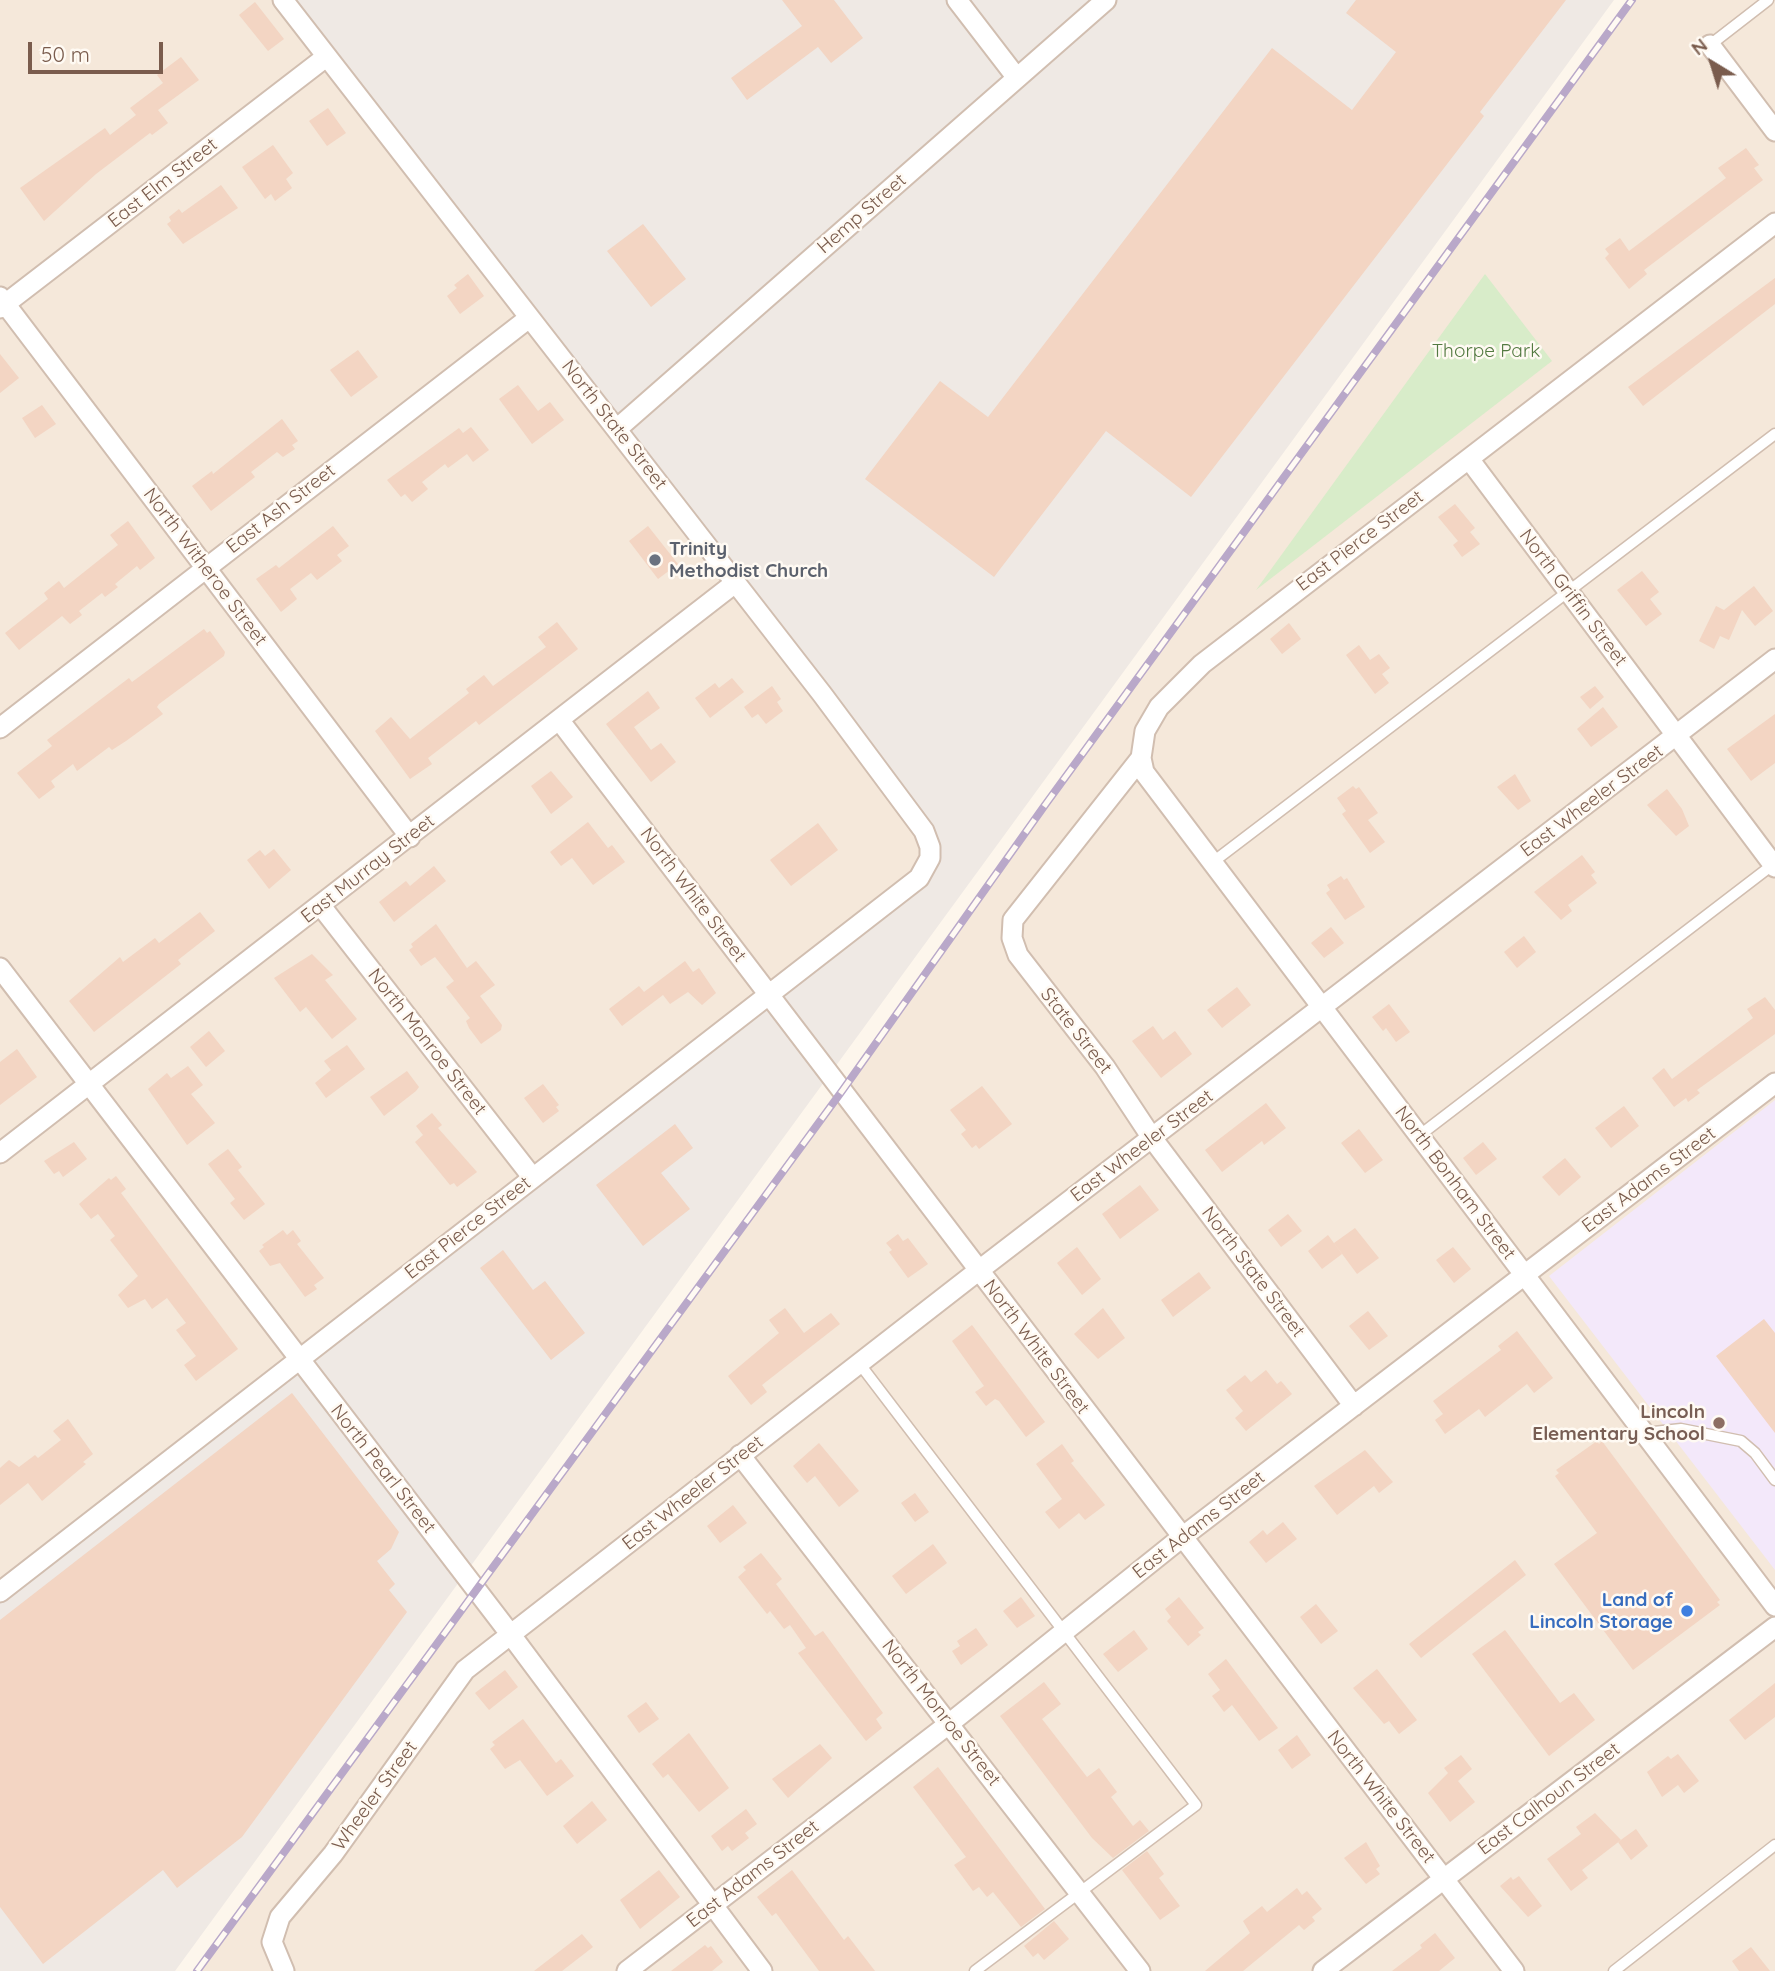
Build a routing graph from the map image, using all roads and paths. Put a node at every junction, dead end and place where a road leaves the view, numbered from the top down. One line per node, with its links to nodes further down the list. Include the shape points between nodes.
1 (283, 0): 6 (street, North State Street)
2 (957, 0): 7 (street)
3 (1106, 0): 7 (street, Hemp Street)
4 (1768, 0): 5 (lane)
5 (1710, 45): 8 (street)
6 (326, 57): 10 (street, East Elm Street); 11 (street, North State Street)
7 (1017, 78): 12 (street, Hemp Street)
8 (1775, 131)
9 (1775, 223): 14 (street, East Pierce Street)
10 (2, 303): 15 (street, North Witheroe Street)
11 (529, 318): 12 (street, North State Street); 15 (street, East Ash Street)
12 (618, 428): 16 (street, North State Street)
13 (1775, 434): 17 (lane)
14 (1469, 459): 17 (street, North Griffin Street); 22 (street, East Pierce Street, via 1202,664 1149,720)
15 (206, 567): 20 (street, East Ash Street); 23 (street, North Witheroe Street)
16 (735, 583): 19 (street, East Murray Street); 24 (street, North State Street, via 924,831)
17 (1568, 592): 21 (street, North Griffin Street); 25 (lane)
18 (1775, 659): 21 (street, East Wheeler Street)
19 (560, 721): 23 (street, East Murray Street); 30 (street, North White Street)
20 (0, 728)
21 (1676, 737): 26 (street, North Griffin Street); 31 (street, East Wheeler Street)
22 (1140, 758): 25 (street, North Bonham Street, via 1144,772); 28 (street, East Pierce Street)
23 (410, 837): 27 (street, East Murray Street)
24 (930, 858): 30 (street, East Pierce Street, via 919,878)
25 (1213, 862): 31 (street, North Bonham Street)
26 (1774, 865): 34 (lane)
27 (321, 906): 33 (street, East Murray Street); 37 (street, North Monroe Street)
28 (1013, 920): 35 (street, State Street, via 1012,938 1018,955 1105,1067)
29 (0, 968): 33 (street, North Pearl Street)
30 (769, 994): 37 (street, East Pierce Street); 38 (street, North White Street)
31 (1323, 1006): 34 (street, North Bonham Street); 35 (street, East Wheeler Street)
32 (1775, 1083): 39 (street, East Adams Street)
33 (89, 1084): 36 (street, East Murray Street); 40 (street, North Pearl Street)
34 (1420, 1135): 39 (street, North Bonham Street)
35 (1152, 1138): 38 (street, East Wheeler Street); 42 (street, North State Street)
36 (0, 1153)
37 (533, 1178): 40 (street, East Pierce Street)
38 (978, 1271): 41 (street, East Wheeler Street); 46 (street, North White Street)
39 (1524, 1275): 42 (street, East Adams Street); 43 (street, North Bonham Street)
40 (298, 1359): 47 (street, East Pierce Street); 51 (street, North Pearl Street)
41 (859, 1363): 44 (street, East Wheeler Street); 50 (lane)
42 (1354, 1406): 46 (street, East Adams Street)
43 (1644, 1433): 45 (lane, via 1681,1429 1741,1441); 48 (street, North Bonham Street)
44 (740, 1455): 51 (street, East Wheeler Street); 52 (street, North Monroe Street)
45 (1775, 1480)
46 (1181, 1538): 50 (street, East Adams Street); 54 (street, North White Street)
47 (0, 1592)
48 (1775, 1606)
49 (1775, 1628): 54 (street, East Calhoun Street)
50 (1064, 1632): 52 (street, East Adams Street); 55 (lane, via 1196,1805)
51 (511, 1635): 56 (street, North Pearl Street); 57 (street, Wheeler Street, via 452,1685 333,1854 281,1917 272,1942)
52 (950, 1723): 55 (street, North Monroe Street); 56 (street, East Adams Street)
53 (1775, 1845): 64 (lane)
54 (1443, 1879): 62 (street, East Calhoun Street); 63 (street, North White Street)
55 (1080, 1892): 60 (lane); 61 (street, North Monroe Street)
56 (712, 1905): 58 (street, East Adams Street); 59 (street, North Pearl Street)
57 (284, 1971)
58 (627, 1971)
59 (762, 1971)
60 (975, 1971)
61 (1140, 1971)
62 (1323, 1971)
63 (1514, 1971)
64 (1614, 1971)

